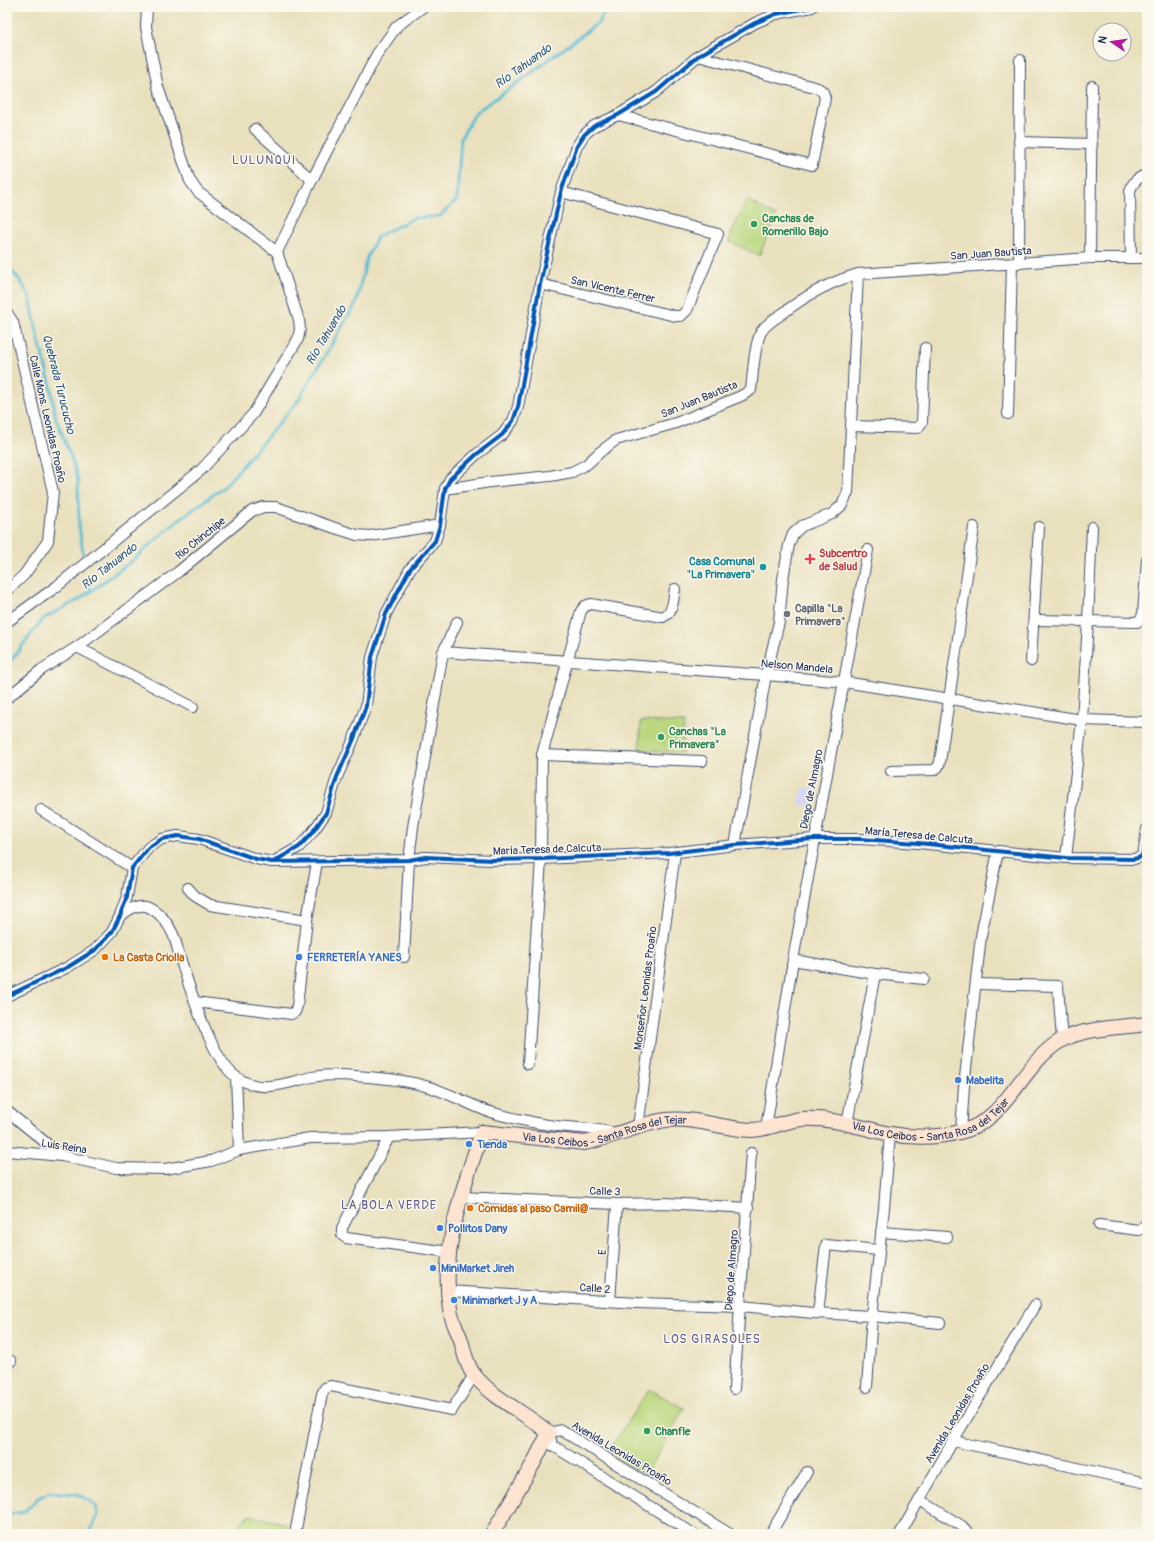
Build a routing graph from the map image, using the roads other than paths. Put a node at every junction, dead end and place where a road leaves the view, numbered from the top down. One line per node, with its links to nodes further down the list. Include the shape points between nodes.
1 (147, 7): 14 (street, via 146,27 158,87 190,181 198,192)
2 (423, 7): 12 (street, via 397,26 377,54)
3 (812, 7): 4 (street, via 776,14 755,23)
4 (698, 56): 7 (street, via 656,92); 7 (street, via 818,88 823,92 825,98 812,165)
5 (1020, 60): 9 (street)
6 (1092, 86): 10 (street)
7 (618, 115): 13 (street, via 594,126 584,135 577,146)
8 (255, 129): 12 (street)
9 (1019, 142): 10 (street); 18 (street)
10 (1092, 144): 15 (street)
11 (1147, 174): 16 (street, via 1136,179 1130,191)
12 (312, 180): 14 (street)
13 (561, 192): 20 (street); 20 (street, San Vicente Ferrer, via 718,234 687,310 681,316)
14 (277, 252): 35 (street, via 300,329 298,339 253,414 201,470 56,587)
15 (1090, 258): 16 (street, San Juan Bautista); 18 (street, San Juan Bautista)
16 (1131, 258): 17 (street, San Juan Bautista)
17 (1147, 258)
18 (1015, 263): 19 (street, San Juan Bautista); 23 (street)
19 (858, 274): 24 (street); 25 (street, San Juan Bautista, via 831,283 800,300 767,324 758,340 751,390 741,396 676,423 616,440 587,464 572,472)
20 (540, 284): 25 (street, via 526,369 513,421 502,435 450,479)
21 (7, 313): 33 (street, Calle Mons. Leonidas Proaño, via 13,322 53,492 48,541 24,575)
22 (925, 348): 24 (street, via 920,426)
23 (1008, 414)
24 (852, 426): 42 (street, via 848,492 842,505 832,514 802,526 793,534 789,545 779,622)
25 (445, 489): 26 (street)
26 (440, 525): 38 (street, Rio Chinchipe, via 370,536 357,535 276,507 252,511 178,572); 61 (street, via 435,541 410,568 386,614 372,658 366,706 337,777 326,813 299,847)
27 (1092, 526): 37 (street)
28 (974, 527): 45 (street)
29 (1039, 527): 34 (street)
30 (868, 550): 43 (street, Diego de Almagro)
31 (1147, 560): 37 (street, via 1141,619 1137,622)
32 (675, 589): 41 (street, via 671,612 663,618 590,604 584,606)
33 (7, 591)
34 (1034, 620): 37 (street); 40 (street)
35 (7, 622)
36 (457, 622): 39 (street)
37 (1088, 622): 47 (street)
38 (77, 647): 44 (street, Rio Chinchipe, via 41,670); 46 (street)
39 (443, 652): 41 (street, Nelson Mandela); 60 (street)
40 (1031, 661)
41 (568, 662): 42 (street, Nelson Mandela); 49 (street)
42 (766, 675): 43 (street, Nelson Mandela); 55 (street)
43 (844, 682): 45 (street, Nelson Mandela); 54 (street, Diego de Almagro)
44 (7, 698)
45 (949, 699): 47 (street, Nelson Mandela); 51 (street, via 938,767 934,770)
46 (193, 707)
47 (1082, 720): 48 (street, Nelson Mandela); 58 (street)
48 (1147, 722)
49 (542, 755): 50 (street); 59 (street)
50 (702, 761)
51 (891, 771)
52 (41, 810): 63 (street)
53 (1147, 829): 58 (street, María Teresa de Calcuta, via 1141,857)
54 (814, 839): 55 (street, María Teresa de Calcuta); 56 (street, María Teresa de Calcuta, via 896,842); 68 (street, Diego de Almagro)
55 (735, 845): 57 (street, María Teresa de Calcuta)
56 (998, 851): 58 (street, María Teresa de Calcuta); 71 (street, via 981,936)
57 (674, 853): 59 (street, María Teresa de Calcuta); 80 (street, Monseñor Leonidas Proaño)
58 (1066, 858)
59 (541, 859): 60 (street, María Teresa de Calcuta, via 425,857); 76 (street)
60 (409, 860): 62 (street, María Teresa de Calcuta); 67 (street)
61 (272, 862): 62 (street, María Teresa de Calcuta); 63 (street, María Teresa de Calcuta, via 256,860 199,839 178,836 162,839 149,847)
62 (317, 862): 66 (street)
63 (132, 868): 65 (street, María Teresa de Calcuta, via 127,897)
64 (188, 888): 66 (street, via 195,896 210,904)
65 (120, 916): 72 (street, María Teresa de Calcuta, via 112,932 95,950); 73 (street, via 139,906 150,908 164,918 173,934)
66 (307, 920): 73 (street, via 298,1006 295,1012 291,1014)
67 (404, 956)
68 (793, 960): 69 (street); 81 (street, Diego de Almagro)
69 (875, 974): 70 (street); 79 (street)
70 (924, 979)
71 (976, 984): 75 (street, via 1058,986); 83 (street)
72 (7, 996)
73 (195, 1002): 77 (street, via 219,1056)
74 (1147, 1024): 75 (main road, Via Los Ceibos - Santa Rosa del Tejar, via 1084,1032)
75 (1062, 1040): 83 (main road, Via Los Ceibos - Santa Rosa del Tejar, via 1045,1052 988,1119)
76 (528, 1064)
77 (236, 1077): 84 (street, via 256,1085 268,1086 278,1086 314,1076 351,1076 399,1081 432,1088 485,1110 534,1123 606,1130); 87 (street)
78 (7, 1111): 90 (street)
79 (847, 1124): 81 (main road, Via Los Ceibos - Santa Rosa del Tejar, via 802,1119); 85 (main road, Via Los Ceibos - Santa Rosa del Tejar)
80 (638, 1127): 81 (main road, Via Los Ceibos - Santa Rosa del Tejar, via 680,1119 752,1130); 84 (main road, Via Los Ceibos - Santa Rosa del Tejar)
81 (766, 1128)
82 (482, 1132): 84 (main road, Via Los Ceibos - Santa Rosa del Tejar, via 584,1143); 86 (street, Luis Reina); 91 (main road)
83 (961, 1132): 85 (main road, Via Los Ceibos - Santa Rosa del Tejar, via 931,1137)
84 (619, 1134)
85 (890, 1134): 96 (street)
86 (389, 1138): 87 (street, Luis Reina, via 310,1138); 99 (street, via 342,1228 342,1235 346,1238)
87 (239, 1150): 90 (street, Luis Reina, via 211,1161 165,1169 116,1168)
88 (7, 1151): 90 (street, Luis Reina)
89 (751, 1153): 93 (street, Diego de Almagro)
90 (62, 1156)
91 (461, 1197): 92 (street, Calle 3); 99 (main road)
92 (616, 1204): 93 (street, Calle 3, via 666,1203); 101 (street, E)
93 (748, 1208): 103 (street, Diego de Almagro)
94 (1147, 1222): 95 (street, via 1139,1230)
95 (1099, 1225)
96 (881, 1232): 97 (street); 98 (street)
97 (947, 1237)
98 (879, 1250): 104 (street, via 826,1245); 105 (street)
99 (449, 1252): 100 (main road)
100 (448, 1291): 101 (street, Calle 2); 107 (main road, via 452,1318)
101 (610, 1301): 103 (street, Calle 2)
102 (1035, 1305): 111 (street, Avenida Leonidas Proaño)
103 (741, 1306): 104 (street, Calle 2); 109 (street, Diego de Almagro)
104 (818, 1313): 105 (street, Calle 2)
105 (872, 1316): 106 (street, Calle 2); 108 (street)
106 (940, 1323)
107 (474, 1375): 110 (main road, via 488,1389); 115 (street, via 452,1410 331,1386 325,1388)
108 (867, 1387)
109 (734, 1389)
110 (549, 1433): 116 (main road); 117 (street, via 552,1445); 118 (street, Avenida Leonidas Proaño, via 561,1430)
111 (954, 1441): 113 (street); 114 (street, Avenida Leonidas Proaño)
112 (807, 1472): 119 (street)
113 (1147, 1484)
114 (920, 1500): 120 (street, Avenida Leonidas Proaño); 121 (street, via 962,1526)
115 (295, 1534)
116 (492, 1534)
117 (694, 1534)
118 (730, 1534)
119 (770, 1534)
120 (900, 1534)
121 (969, 1534)

